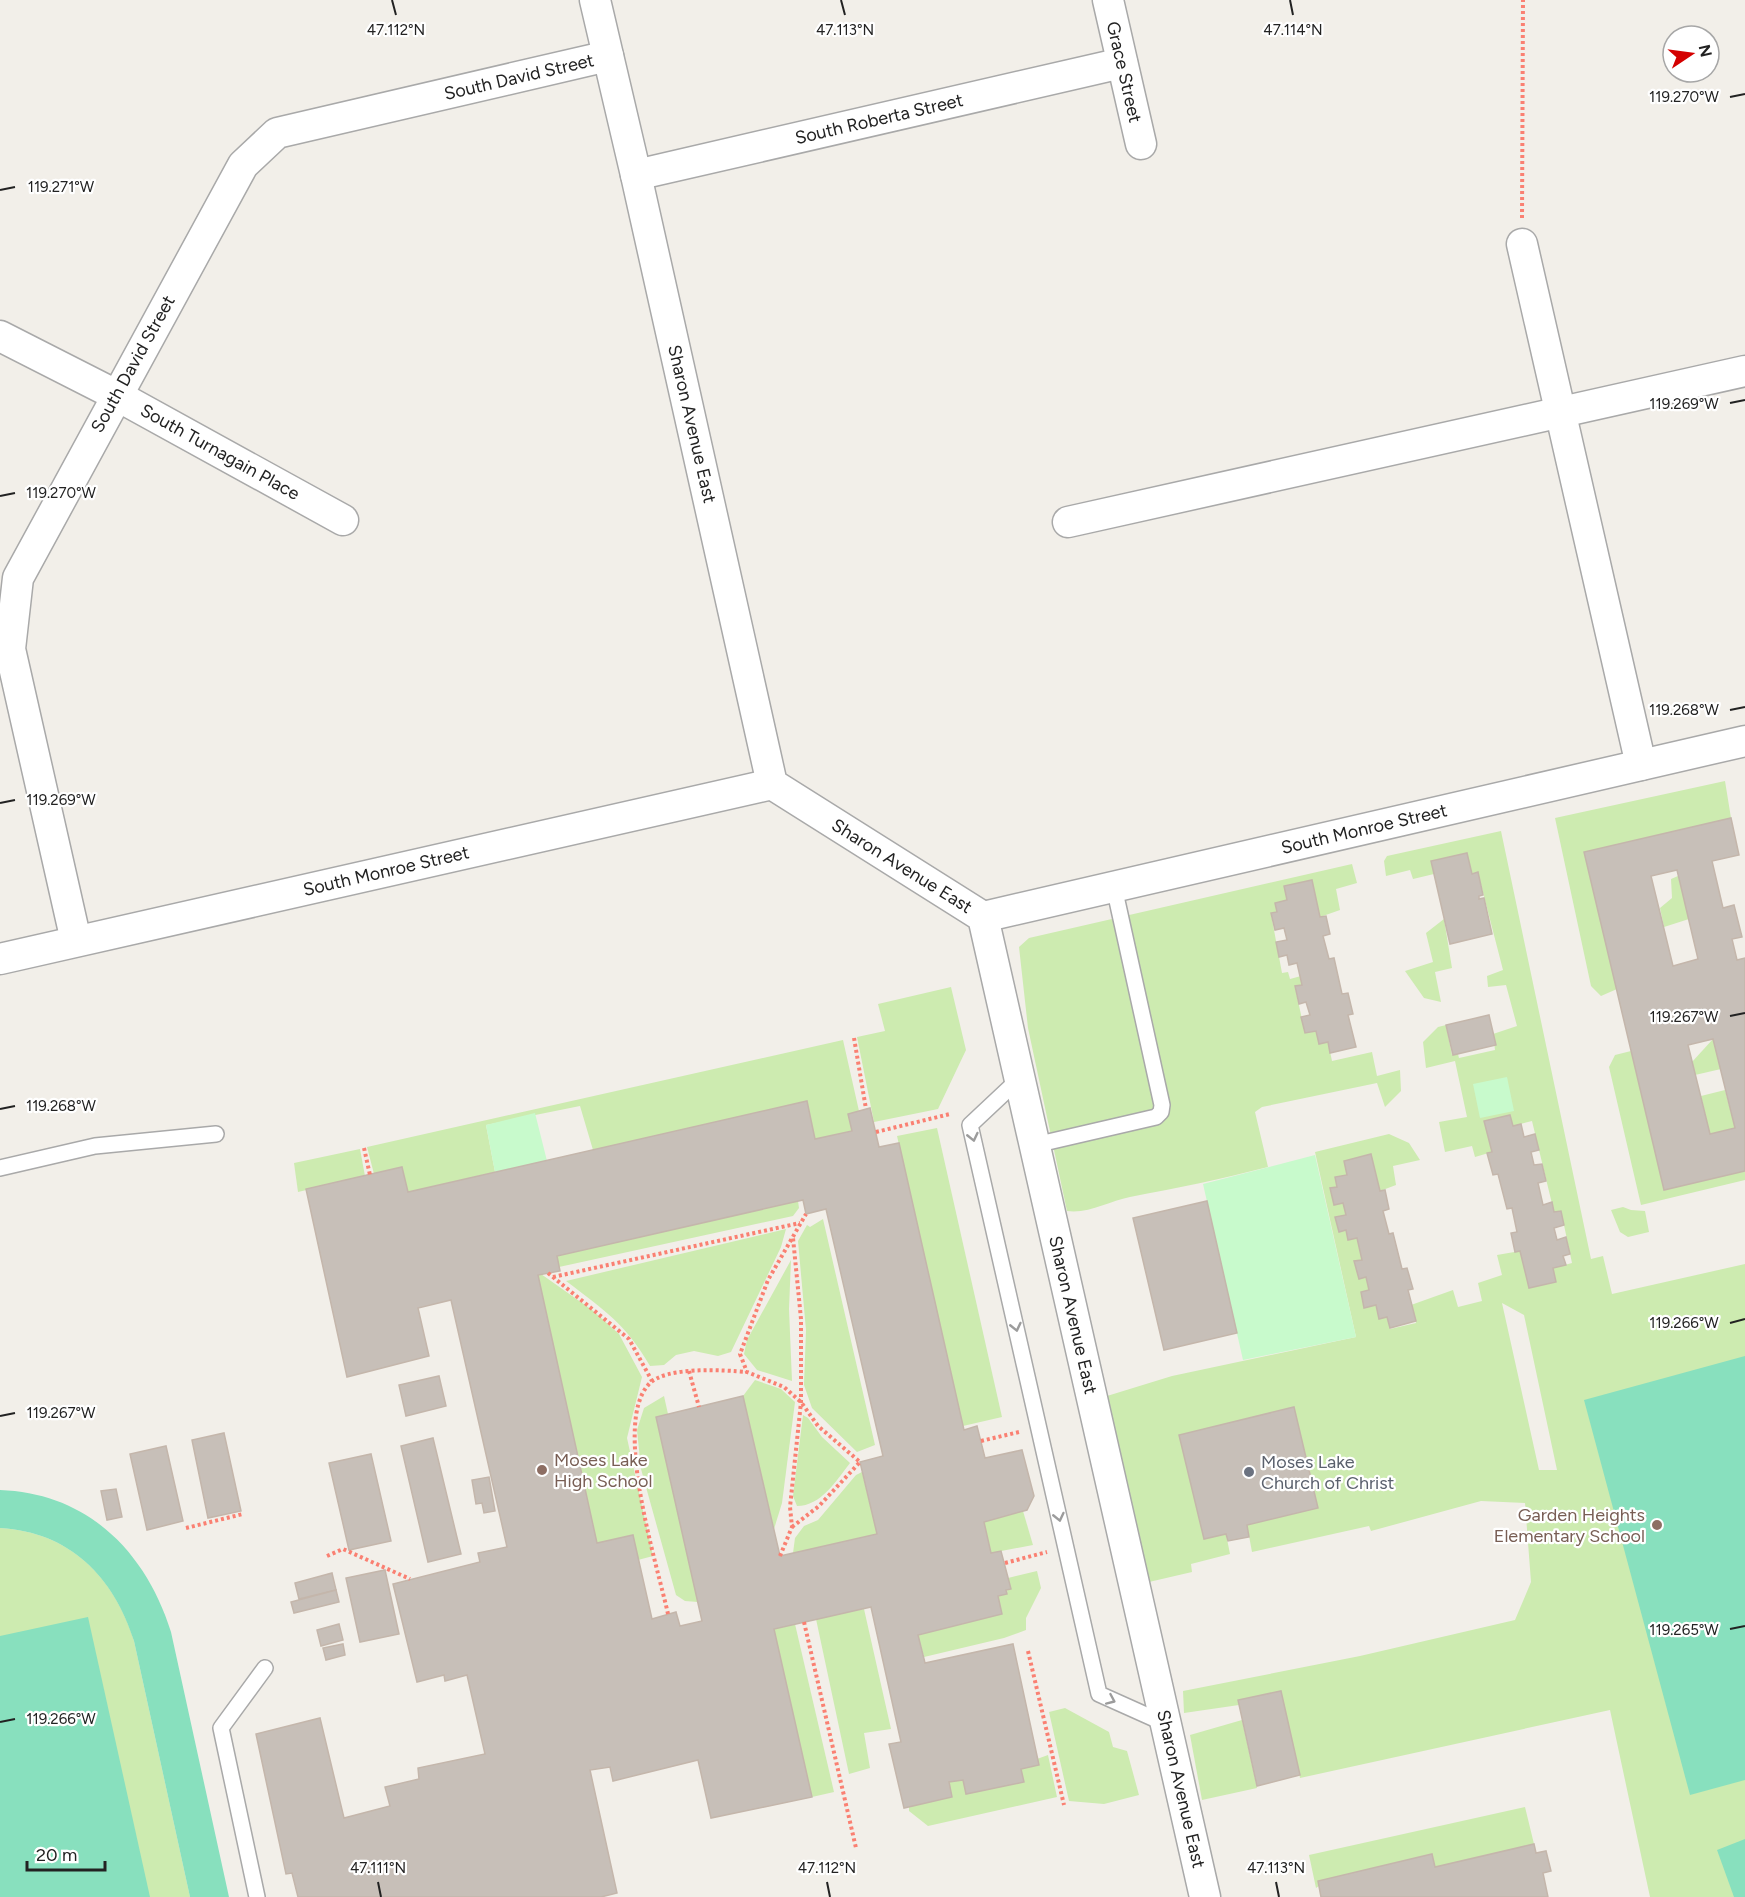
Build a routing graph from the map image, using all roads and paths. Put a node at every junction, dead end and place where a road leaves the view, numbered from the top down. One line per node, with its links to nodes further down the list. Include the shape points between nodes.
1 (595, 0): 4 (street, Sharon Avenue East)
2 (1108, 0): 5 (street, Grace Street)
3 (1522, 0): 8 (path)
4 (608, 56): 7 (street, Sharon Avenue East); 11 (street, South David Street, via 277,133 243,165)
5 (1122, 63): 6 (street, Grace Street); 7 (street, South Roberta Street)
6 (1141, 144)
7 (636, 175): 17 (street, Sharon Avenue East)
8 (1522, 244): 12 (street)
9 (0, 336): 11 (street, South Turnagain Place)
10 (1745, 372): 12 (street)
11 (116, 395): 13 (street, South Turnagain Place); 20 (street, South David Street, via 18,578 10,649)
12 (1562, 412): 14 (street); 16 (street)
13 (343, 520)
14 (1068, 522)
15 (1745, 741): 16 (street, South Monroe Street)
16 (1641, 765): 18 (street, South Monroe Street)
17 (772, 784): 19 (street, Sharon Avenue East); 20 (street, South Monroe Street)
18 (1114, 886): 19 (street, South Monroe Street); 28 (lane, via 1161,1112 1156,1117)
19 (983, 916): 23 (street, Sharon Avenue East)
20 (76, 941): 21 (street, South Monroe Street)
21 (0, 959)
22 (854, 1038): 24 (path)
23 (1019, 1079): 28 (street, Sharon Avenue East); 56 (lane, one-way to 56, via 970,1125 1060,1525 1099,1694)
24 (866, 1109)
25 (950, 1114): 26 (path)
26 (876, 1132)
27 (216, 1134): 30 (lane, via 95,1146)
28 (1035, 1145): 56 (street, Sharon Avenue East)
29 (364, 1148): 31 (path)
30 (0, 1168)
31 (370, 1174)
32 (806, 1214): 33 (path)
33 (801, 1222): 34 (path); 36 (path)
34 (793, 1237): 38 (path, via 768,1280 740,1354); 40 (path, via 801,1319)
35 (548, 1273): 36 (path)
36 (553, 1278): 39 (path, via 629,1339)
37 (689, 1371): 38 (path, via 708,1368); 39 (path); 41 (path)
38 (747, 1372): 40 (path, via 784,1387)
39 (652, 1381): 52 (path, via 634,1421 636,1471)
40 (801, 1402): 45 (path, via 790,1507); 45 (path, via 818,1426 860,1462 819,1506)
41 (699, 1407)
42 (1023, 1431): 43 (path)
43 (981, 1441)
44 (243, 1514): 46 (path)
45 (792, 1527): 49 (path)
46 (186, 1528)
47 (1048, 1551): 50 (path)
48 (327, 1556): 51 (path, via 343,1549)
49 (780, 1556)
50 (1005, 1563)
51 (410, 1580)
52 (668, 1614)
53 (804, 1622): 58 (path)
54 (1028, 1651): 57 (path)
55 (265, 1668): 59 (lane, via 221,1728)
56 (1166, 1724): 60 (street, Sharon Avenue East)
57 (1064, 1805)
58 (856, 1848)
59 (257, 1897)
60 (1205, 1897)

